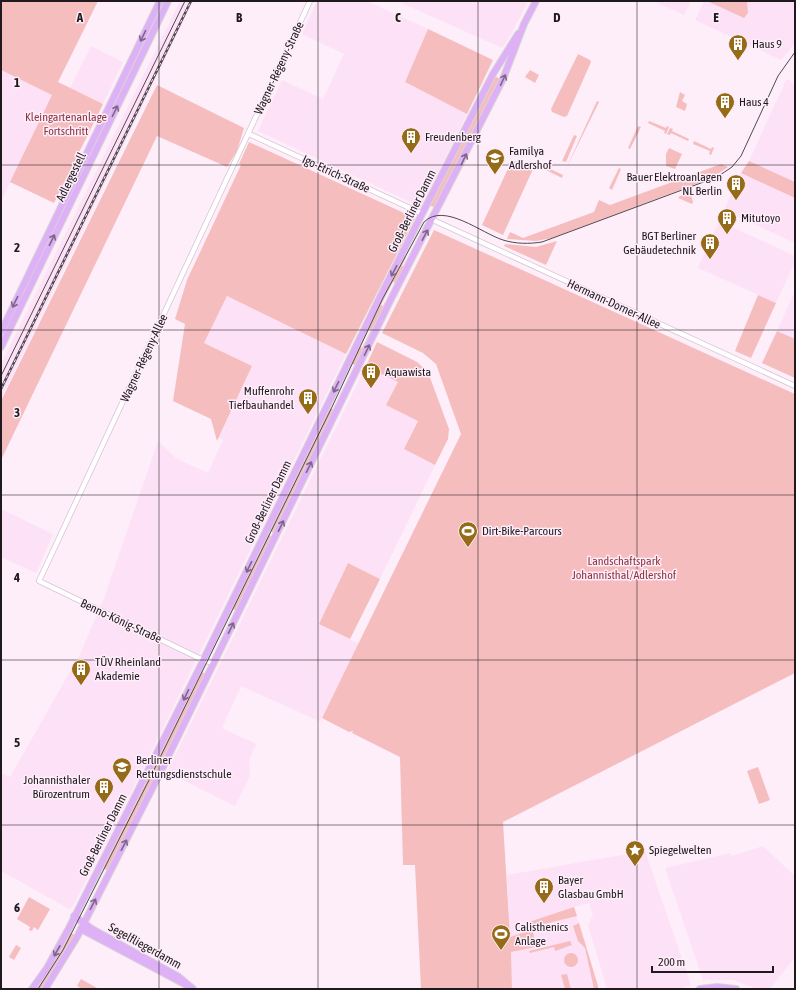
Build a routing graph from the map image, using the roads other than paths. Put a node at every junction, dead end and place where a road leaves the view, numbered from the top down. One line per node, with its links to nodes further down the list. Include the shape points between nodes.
1 (160, 1): 11 (main road, Adlergestell, one-way to 11)
2 (168, 1): 11 (main road, Adlergestell, one-way to 2)
3 (310, 1): 8 (street, Wagner-Régeny-Straße)
4 (536, 1): 5 (main road, Groß-Berliner Damm)
5 (524, 24): 6 (main road, Groß-Berliner Damm); 7 (main road, Groß-Berliner Damm)
6 (503, 56): 7 (main road); 9 (main road, Groß-Berliner Damm)
7 (511, 61): 10 (main road, Groß-Berliner Damm, one-way to 7)
8 (249, 134): 9 (street, Igo-Etrich-Straße); 15 (street, Wagner-Régeny-Allee)
9 (423, 214): 10 (main road); 16 (main road, Groß-Berliner Damm, one-way to 16)
10 (433, 220): 14 (street, Hermann-Dorner-Allee); 17 (main road, Groß-Berliner Damm, one-way to 10, via 395,291)
11 (33, 274): 12 (main road, Adlergestell, one-way to 12); 13 (main road, Adlergestell)
12 (1, 332)
13 (1, 347)
14 (795, 386)
15 (38, 581): 16 (street, Benno-König-Straße)
16 (203, 660): 17 (street, Benno-König-Straße); 18 (main road, Groß-Berliner Damm, one-way to 18)
17 (214, 663): 19 (main road, Groß-Berliner Damm, one-way to 17)
18 (74, 916): 19 (main road); 20 (main road, Groß-Berliner Damm, one-way to 20, via 54,956)
19 (83, 926): 21 (main road, Groß-Berliner Damm); 22 (main road, Segelfliegerdamm, via 179,977)
20 (32, 989)
21 (45, 989)
22 (193, 989)
23 (700, 989): 24 (main road)
24 (736, 989)

